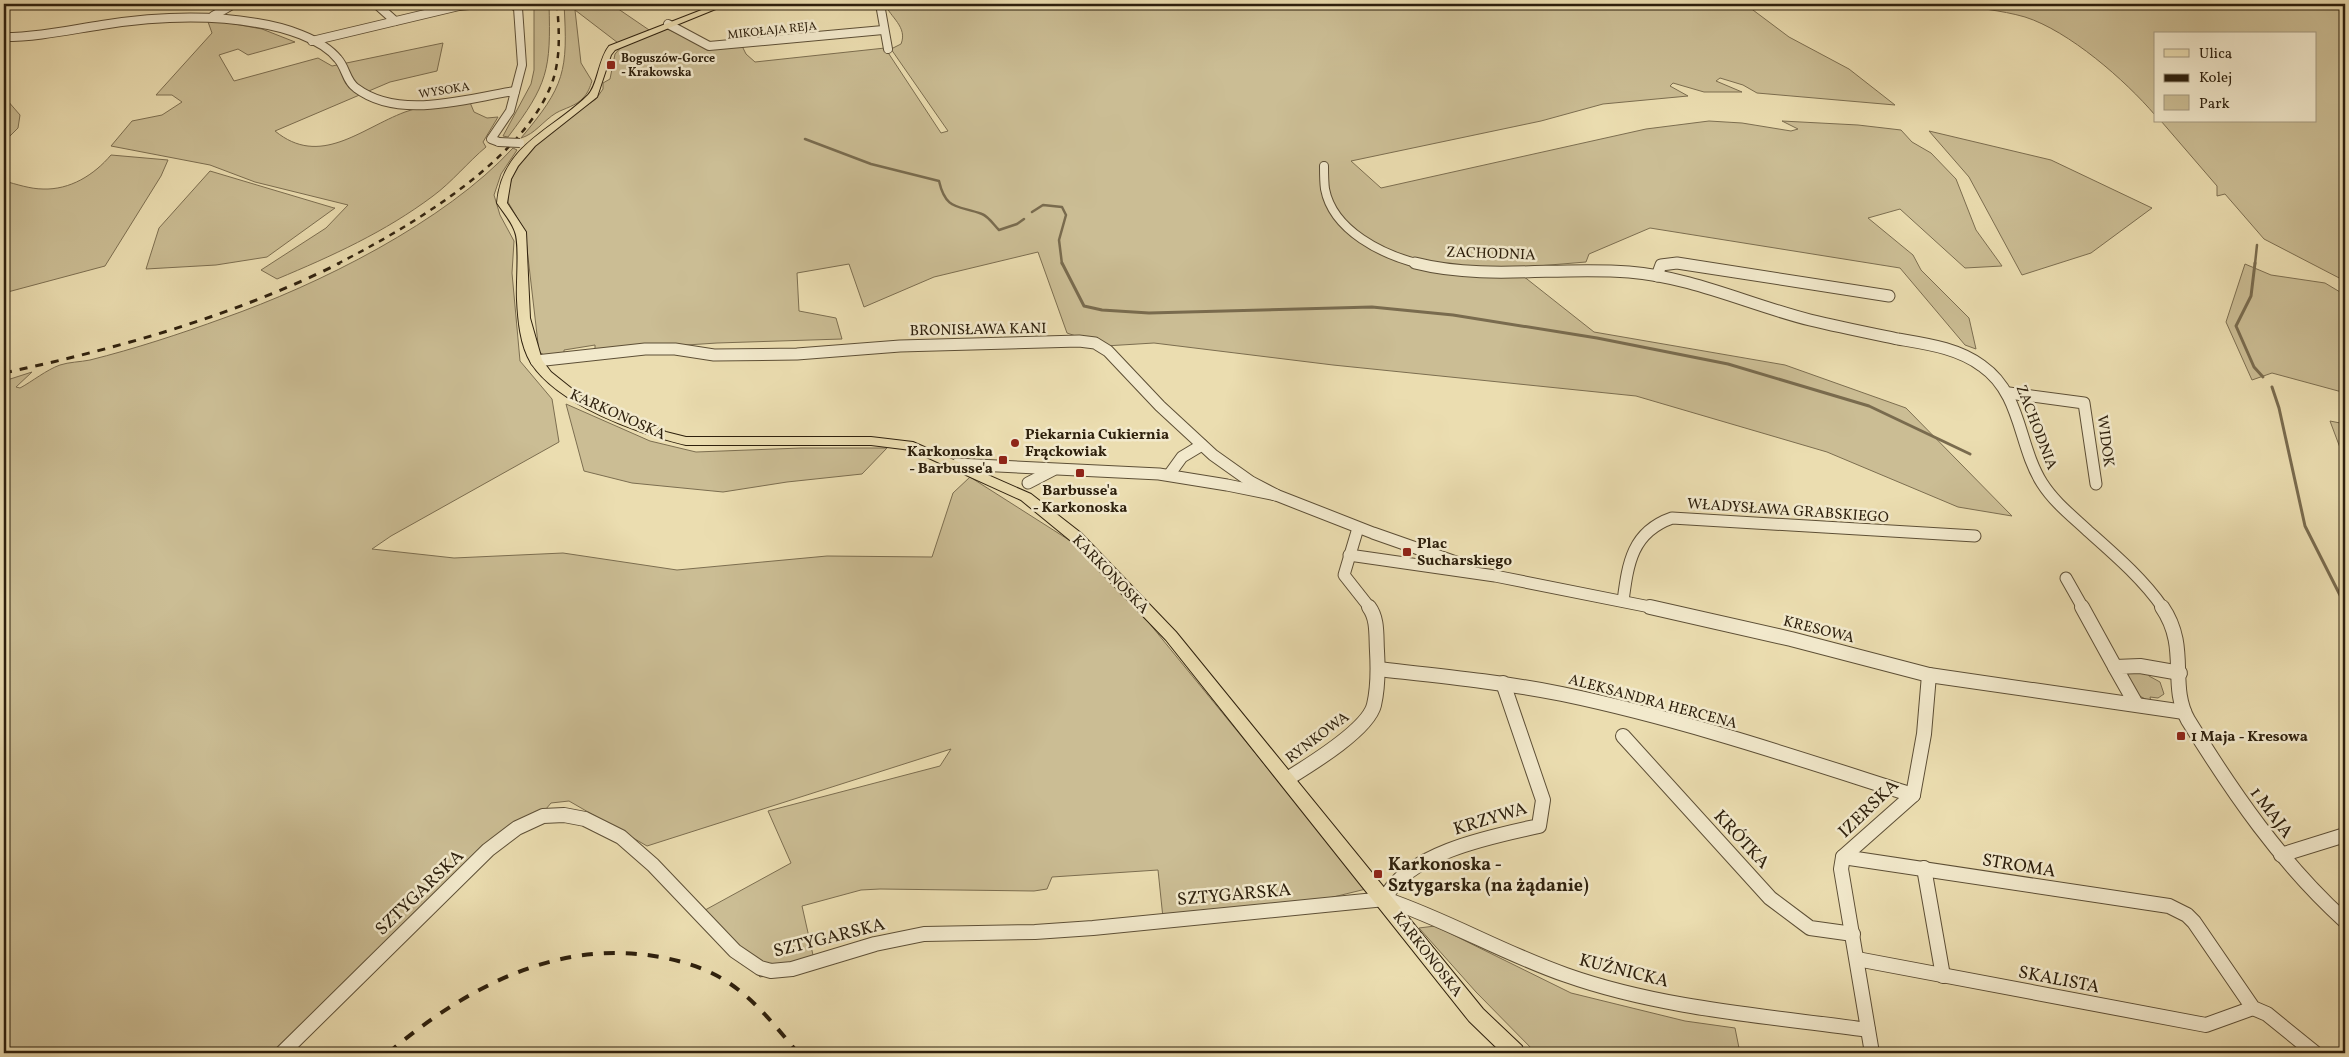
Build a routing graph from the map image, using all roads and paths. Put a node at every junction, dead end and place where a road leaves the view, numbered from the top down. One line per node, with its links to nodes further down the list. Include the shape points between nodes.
1 (234, 4): 7 (street)
2 (376, 4): 8 (street)
3 (479, 4): 8 (street)
4 (512, 4): 14 (street, via 518,8 522,65)
5 (724, 4): 9 (main road)
6 (880, 4): 10 (street)
7 (213, 16): 11 (street); 12 (street, via 275,27)
8 (395, 21): 12 (street)
9 (666, 25): 10 (street, MIKOŁAJA REJA, via 709,46); 15 (main road, KARKONOSKA, via 618,44 607,54 594,95)
10 (883, 30): 13 (street)
11 (4, 37)
12 (312, 41): 14 (street, WYSOKA, via 340,61 345,75 356,88 390,103 413,106)
13 (888, 49)
14 (516, 91): 15 (street, bridge, via 510,111 491,139)
15 (526, 145): 20 (main road, KARKONOSKA, via 506,179 502,203 520,232 524,318)
16 (1324, 166): 17 (street, ZACHODNIA, via 1325,191 1332,208 1356,234 1381,250 1416,263 1455,271 1617,270)
17 (1657, 276): 18 (street, via 1662,265 1678,263); 21 (street, ZACHODNIA, via 1694,284 1800,317 1937,346 1982,366)
18 (1889, 296)
19 (623, 351): 20 (street); 22 (street, BRONISŁAWA KANI, via 660,349 714,354 797,354 900,346 1095,343 1122,364)
20 (536, 361): 23 (main road, KARKONOSKA, via 563,390 662,436 713,442 893,443 913,446)
21 (2009, 392): 27 (street, WIDOK, via 2084,403); 38 (street, ZACHODNIA, via 2030,460 2043,486 2131,572 2168,616 2181,655)
22 (1202, 445): 26 (street, via 1188,452); 29 (street, BRONISŁAWA KANI, via 1251,482)
23 (957, 464): 24 (street); 28 (main road, KARKONOSKA)
24 (1021, 467): 25 (street); 28 (street)
25 (1058, 469): 26 (street); 28 (street, via 1042,474)
26 (1164, 475): 29 (street)
27 (2096, 484)
28 (1027, 490): 44 (main road, KARKONOSKA, via 1146,610)
29 (1276, 495): 30 (street)
30 (1358, 528): 32 (street); 33 (street)
31 (1975, 536): 35 (street, WŁADYSŁAWA GRABSKIEGO, via 1672,518 1652,527 1638,544 1627,564)
32 (1349, 555): 33 (street); 37 (street, RYNKOWA, via 1344,575 1375,615)
33 (1495, 576): 35 (street, KRESOWA)
34 (2066, 578): 36 (street)
35 (1623, 601): 39 (street, KRESOWA, via 1791,639)
36 (2115, 667): 38 (street, via 2140,666); 41 (street)
37 (1378, 669): 40 (street, ALEKSANDRA HERCENA); 44 (street, RYNKOWA, via 1374,707 1360,726 1324,756)
38 (2180, 674): 42 (street, ZACHODNIA)
39 (1929, 675): 41 (street, KRESOWA); 45 (street, IZERSKA, via 1924,734)
40 (1503, 683): 45 (street, ALEKSANDRA HERCENA, via 1644,714 1793,756); 50 (street, KRZYWA, via 1543,800 1539,826 1476,840 1442,854 1403,875 1391,886)
41 (2136, 704): 42 (street, KRESOWA)
42 (2184, 712): 47 (street, 1 MAJA, via 2246,812)
43 (1623, 736): 52 (street, KRÓTKA, via 1770,898 1810,928)
44 (1287, 779): 50 (main road, KARKONOSKA)
45 (1913, 795): 48 (street, IZERSKA)
46 (2345, 835): 47 (street)
47 (2281, 855): 51 (street, 1 MAJA)
48 (1843, 857): 49 (street, STROMA); 52 (street, IZERSKA, via 1841,869)
49 (1924, 868): 54 (street); 55 (street, STROMA, via 2121,901 2170,906 2194,922)
50 (1385, 899): 56 (street, KUŹNICKA, via 1420,911 1565,975 1600,986 1689,1004); 57 (street, SZTYGARSKA, via 1051,931 925,934 866,946 792,968 766,971 717,934 659,870 624,839 584,820 542,816 499,842); 58 (main road, KARKONOSKA, via 1476,1015)
51 (2345, 921)
52 (1853, 934): 53 (street, IZERSKA)
53 (1857, 958): 54 (street, SKALISTA); 56 (street, IZERSKA)
54 (1943, 976): 55 (street, SKALISTA, via 2206,1025)
55 (2253, 1008): 60 (street, via 2267,1014)
56 (1868, 1030): 59 (street, IZERSKA)
57 (282, 1053)
58 (1515, 1053)
59 (1872, 1053)
60 (2316, 1053)

